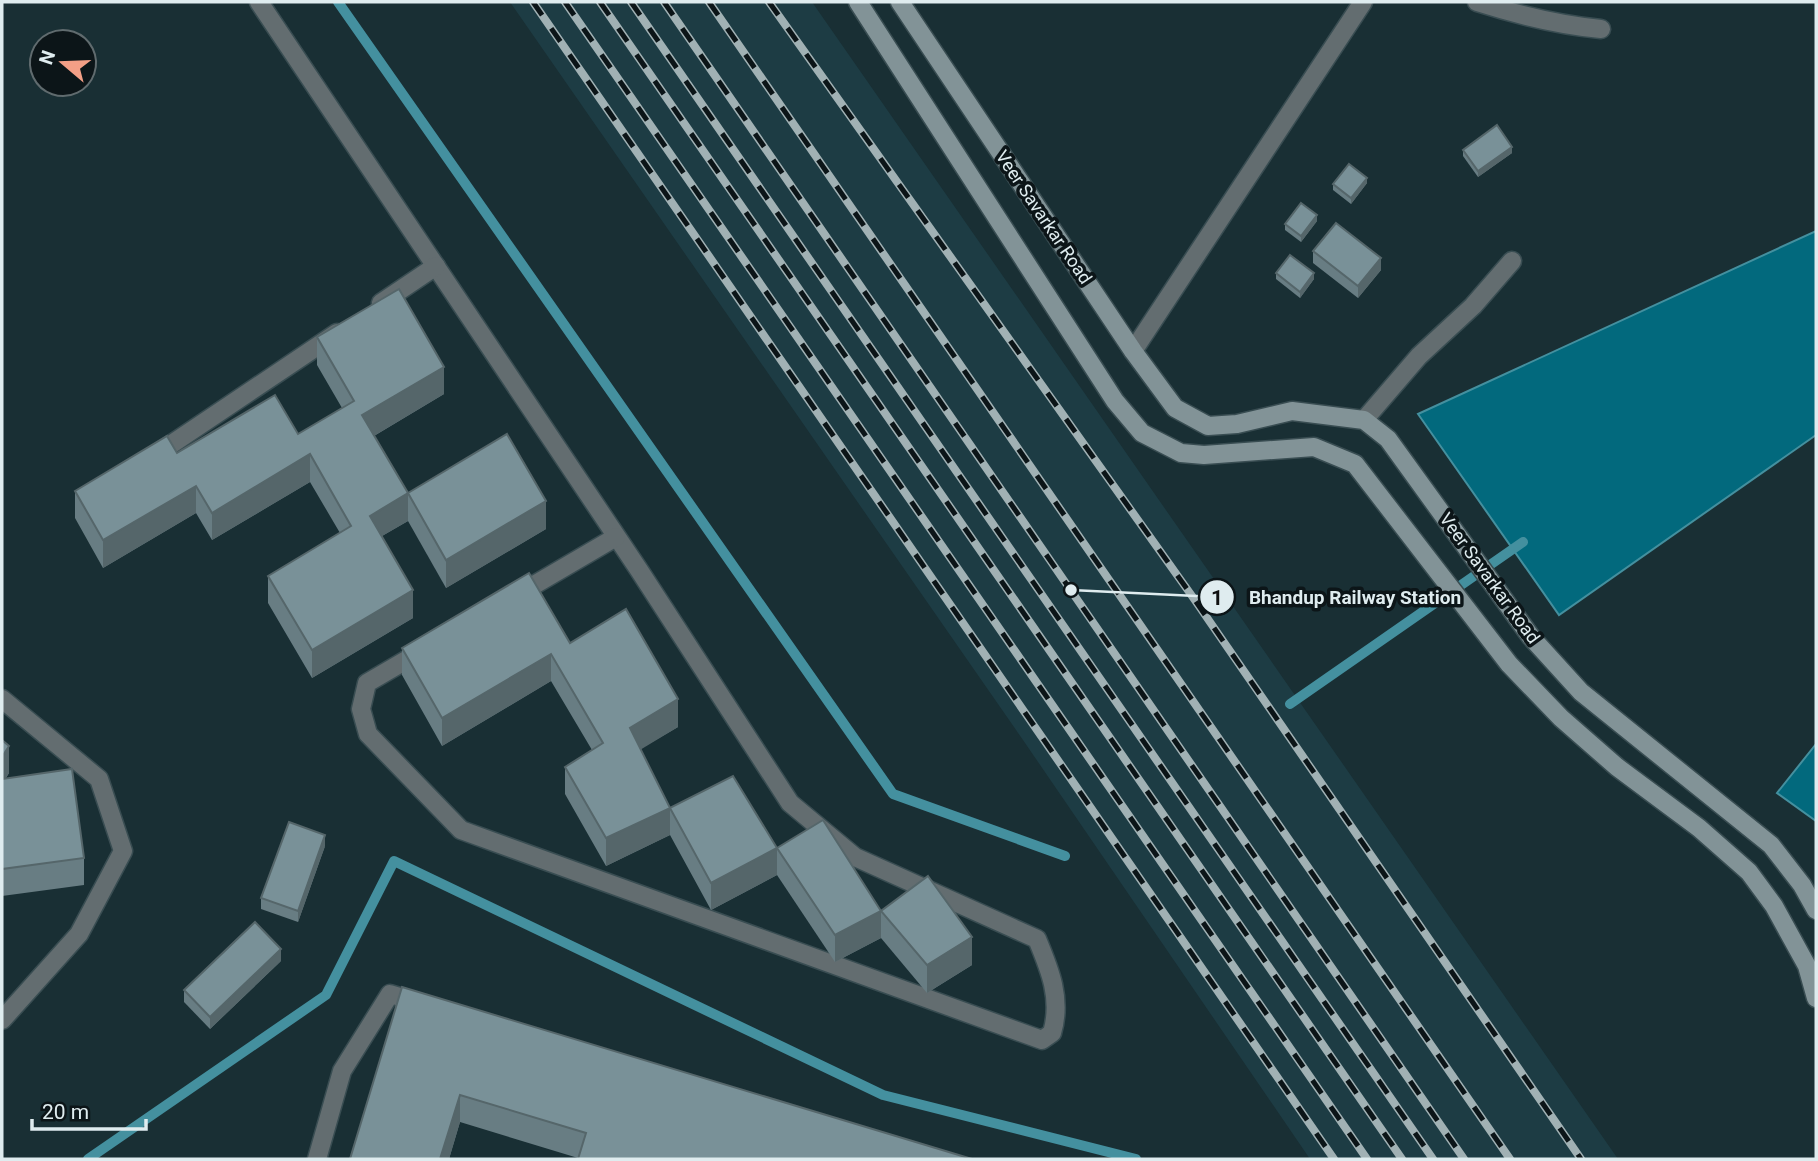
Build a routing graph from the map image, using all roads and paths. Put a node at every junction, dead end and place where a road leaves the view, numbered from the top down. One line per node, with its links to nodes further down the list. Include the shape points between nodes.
1 (259, 2): 8 (street)
2 (858, 2): 17 (street, via 1115,401 1142,433 1181,453 1314,447 1355,464 1509,664 1580,735 1749,872 1807,966)
3 (900, 2): 9 (street, Veer Savarkar Road)
4 (1363, 2): 9 (street)
5 (1477, 2): 6 (street, via 1522,16)
6 (1601, 29)
7 (1512, 261): 10 (street)
8 (436, 266): 11 (street); 12 (street)
9 (1133, 351): 10 (street, Veer Savarkar Road, via 1175,408 1208,426 1292,411)
10 (1364, 420): 16 (street, Veer Savarkar Road, via 1388,439 1531,637 1581,692 1771,845)
11 (137, 467)
12 (616, 537): 13 (street); 14 (street, via 790,803 855,857 1037,939 1052,974 1057,1001 1052,1033 1042,1040 461,830 368,734 361,709 366,683)
13 (497, 606)
14 (438, 641)
15 (2, 699): 19 (street, via 99,779 123,851 79,934)
16 (1816, 910)
17 (1816, 998)
18 (443, 1010): 20 (street, via 390,994 342,1071)
19 (2, 1020)
20 (317, 1159)

